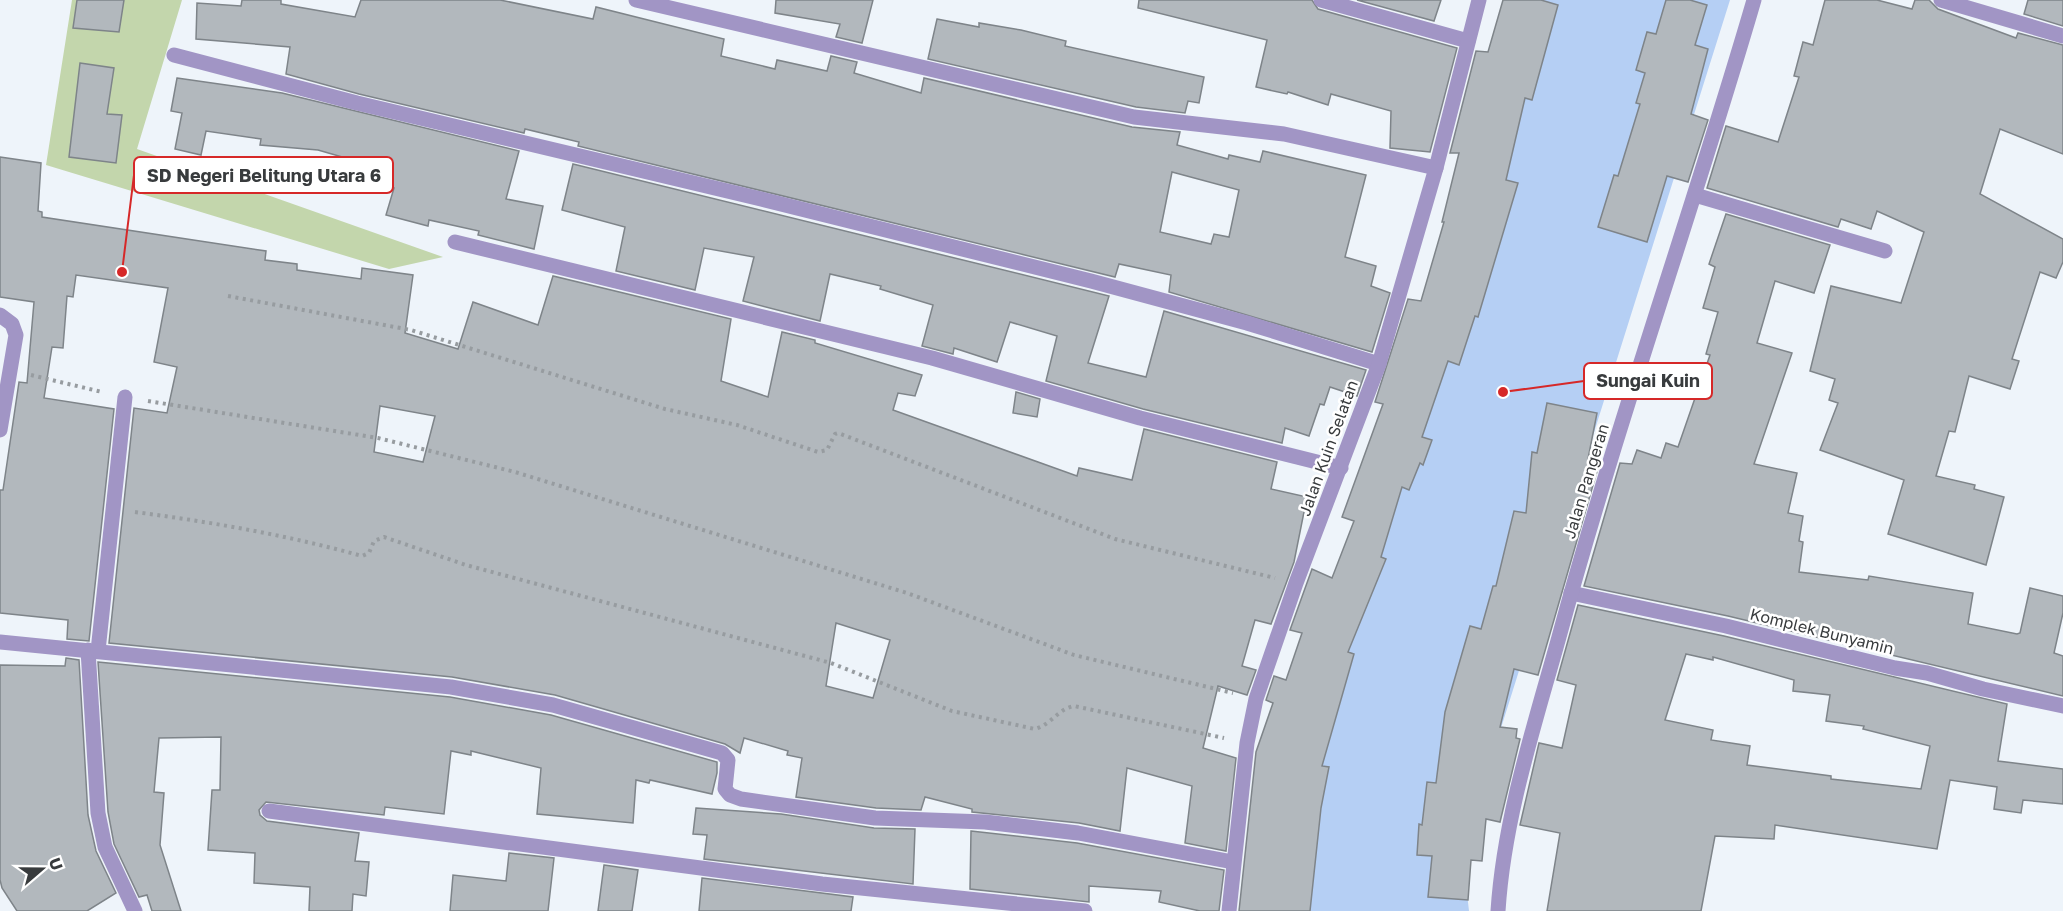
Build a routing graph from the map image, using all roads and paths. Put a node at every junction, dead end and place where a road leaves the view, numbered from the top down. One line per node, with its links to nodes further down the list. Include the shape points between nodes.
1 (636, 0): 9 (street, via 1134,117 1284,134)
2 (1321, 0): 7 (street)
3 (1479, 0): 7 (street, Jalan Kuin Selatan)
4 (1754, 0): 10 (street, Jalan Pangeran)
5 (1941, 0): 6 (street)
6 (2063, 36)
7 (1468, 41): 9 (street, Jalan Kuin Selatan)
8 (174, 55): 15 (street, via 1091,281)
9 (1436, 168): 15 (street, Jalan Kuin Selatan)
10 (1695, 195): 12 (street); 22 (street, Jalan Pangeran)
11 (455, 242): 19 (street, via 932,358 1140,418)
12 (1885, 251)
13 (228, 296): 21 (path, via 411,330 818,452 827,450 838,433 1115,539)
14 (0, 315): 16 (street, via 12,324 16,335)
15 (1378, 364): 19 (street, Jalan Kuin Selatan)
16 (9, 370): 17 (path); 18 (street)
17 (125, 397): 20 (street); 25 (path, via 378,438 515,472 907,593 1074,655)
18 (0, 430)
19 (1341, 468): 21 (street, Jalan Kuin Selatan)
20 (113, 509): 24 (street); 27 (path, via 215,522 362,556 369,553 374,541 384,537 466,565 831,663 952,711 1035,729 1047,726 1063,708 1074,706)
21 (1296, 583): 25 (street, Jalan Kuin Selatan)
22 (1571, 593): 26 (street, Komplek Bunyamin); 33 (street, Jalan Pangeran, via 1516,803)
23 (0, 642): 24 (street)
24 (93, 651): 29 (street, via 451,687 553,705 722,753 728,760 724,789 741,799 875,818 985,822 1078,832); 30 (street, via 98,813 105,847)
25 (1256, 699): 27 (street, Jalan Kuin Selatan)
26 (2063, 706)
27 (1247, 743): 29 (street, Jalan Kuin Selatan)
28 (269, 811): 31 (street, via 822,884)
29 (1233, 862): 32 (street, Jalan Kuin Selatan)
30 (135, 911)
31 (1085, 911)
32 (1229, 911)
33 (1498, 911)

